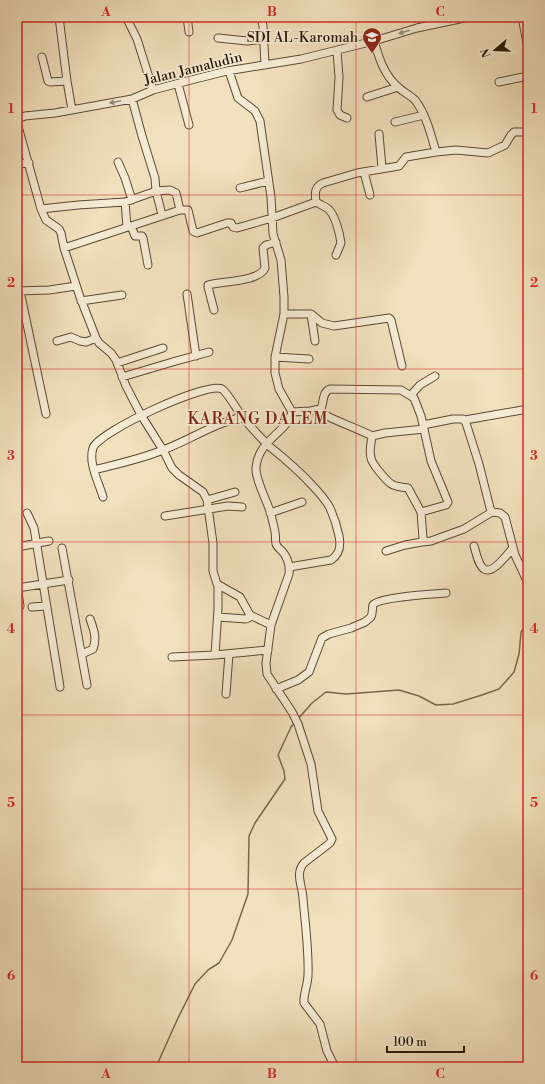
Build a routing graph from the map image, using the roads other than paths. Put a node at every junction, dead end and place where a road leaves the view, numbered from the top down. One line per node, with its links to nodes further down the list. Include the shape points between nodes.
1 (58, 17): 17 (street)
2 (126, 17): 21 (street, via 137,39)
3 (186, 17): 7 (street)
4 (261, 17): 9 (street)
5 (469, 17): 10 (street, Jalan Jamaludin, one-way to 10, via 417,28)
6 (522, 17): 11 (street)
7 (189, 32)
8 (218, 38): 9 (street, via 247,41)
9 (264, 39): 14 (street)
10 (374, 41): 12 (street, Jalan Jamaludin); 20 (street, via 380,62)
11 (528, 46)
12 (337, 51): 14 (street, Jalan Jamaludin); 26 (street, via 337,110 340,115)
13 (42, 57): 17 (street, via 48,81)
14 (265, 65): 15 (street, Jalan Jamaludin)
15 (230, 71): 19 (street, Jalan Jamaludin); 39 (street, via 238,98 255,111 260,121)
16 (528, 76): 18 (street)
17 (67, 81): 24 (street)
18 (499, 82)
19 (178, 84): 21 (street, Jalan Jamaludin); 30 (street)
20 (398, 87): 22 (street); 25 (street, via 415,100)
21 (153, 90): 23 (street, Jalan Jamaludin)
22 (367, 97)
23 (132, 99): 24 (street, Jalan Jamaludin, one-way to 24); 41 (street, via 155,178)
24 (72, 110): 27 (street, Jalan Jamaludin)
25 (424, 115): 28 (street); 33 (street)
26 (347, 118)
27 (17, 119)
28 (395, 122)
29 (17, 123): 35 (street)
30 (189, 124)
31 (528, 132): 33 (street, via 514,132 505,145 488,152)
32 (379, 134): 37 (street)
33 (436, 152): 37 (street, via 406,157 399,166)
34 (118, 162): 43 (street)
35 (29, 163): 36 (street); 46 (street)
36 (17, 164)
37 (382, 168): 38 (street)
38 (364, 172): 42 (street); 45 (street, via 318,185)
39 (268, 180): 40 (street); 49 (street)
40 (240, 188)
41 (156, 192): 43 (street); 47 (street, via 170,190 176,193); 48 (street)
42 (370, 195)
43 (132, 200): 44 (street)
44 (124, 202): 46 (street); 50 (street)
45 (316, 202): 49 (street); 53 (street, via 327,208 334,218 341,243)
46 (41, 209): 52 (street, via 46,220 61,233)
47 (180, 210): 48 (street); 49 (street, via 188,210 193,230 197,233 227,223 236,228)
48 (162, 215): 50 (street)
49 (272, 218): 51 (street)
50 (129, 226): 52 (street); 54 (street, via 135,236 143,238)
51 (276, 242): 60 (street, via 263,248 265,266 261,273 248,279 208,285); 61 (street, via 282,270)
52 (64, 248): 55 (street)
53 (336, 255)
54 (148, 265)
55 (76, 286): 56 (street); 59 (street)
56 (19, 291): 79 (street)
57 (187, 294): 68 (street)
58 (122, 295): 59 (street)
59 (81, 301): 63 (street)
60 (214, 310)
61 (284, 314): 62 (street); 69 (street)
62 (311, 314): 64 (street); 72 (street, via 322,323 334,326 389,318)
63 (96, 338): 65 (street, via 86,342 71,337); 71 (street)
64 (315, 341)
65 (57, 342)
66 (164, 348): 71 (street)
67 (209, 352): 68 (street)
68 (196, 356): 74 (street)
69 (275, 357): 70 (street); 78 (street, via 276,381)
70 (309, 359)
71 (117, 363): 74 (street)
72 (402, 366)
73 (436, 376): 75 (street, via 420,385)
74 (122, 377): 80 (street)
75 (410, 395): 77 (street, via 401,390 330,389 327,390); 83 (street, via 418,406)
76 (528, 409): 82 (street)
77 (318, 411): 78 (street); 84 (street)
78 (292, 412): 85 (street, via 282,428)
79 (46, 414)
80 (141, 415): 81 (street, via 174,400 218,388 225,392); 86 (street); 87 (street, via 109,432 95,443 92,448)
81 (243, 417): 85 (street); 86 (street, via 213,426)
82 (465, 420): 83 (street, via 453,419); 95 (street)
83 (423, 427): 84 (street); 94 (street, via 431,461 448,502 446,505)
84 (372, 436): 94 (street, via 373,463 390,484 408,488)
85 (266, 443): 97 (street, via 256,469); 107 (street, via 290,463 326,502 335,519 340,544 338,554 331,560)
86 (163, 450): 87 (street); 90 (street, via 172,468 203,492)
87 (94, 470): 89 (street)
88 (235, 492): 90 (street)
89 (103, 497)
90 (207, 500): 93 (street)
91 (302, 502): 97 (street)
92 (242, 507): 93 (street)
93 (209, 509): 98 (street); 111 (street, via 214,572)
94 (421, 512): 100 (street)
95 (492, 512): 100 (street, via 464,529); 105 (street, via 500,513 504,517)
96 (27, 513): 101 (street, via 34,528)
97 (270, 513): 107 (street, via 276,543)
98 (166, 516)
99 (49, 541): 101 (street)
100 (422, 542): 106 (street)
101 (36, 543): 102 (street); 110 (street)
102 (17, 546)
103 (474, 546): 105 (street, via 480,564 487,570 498,565)
104 (62, 548): 108 (street)
105 (513, 548): 109 (street)
106 (386, 551)
107 (290, 567): 120 (street)
108 (69, 580): 110 (street); 122 (street)
109 (528, 583)
110 (43, 584): 112 (street); 115 (street)
111 (218, 585): 117 (street, via 240,597); 118 (street)
112 (17, 587): 114 (street)
113 (446, 593): 128 (street, via 392,598 377,602 371,617 365,622 322,638 309,672 298,680)
114 (20, 606)
115 (46, 606): 116 (street); 127 (street)
116 (32, 607)
117 (252, 616): 118 (street, via 246,619); 120 (street)
118 (218, 617): 124 (street)
119 (90, 619): 122 (street, via 96,642 93,649)
120 (271, 625): 121 (street)
121 (268, 650): 123 (street); 128 (street, via 266,669)
122 (82, 654): 126 (street)
123 (229, 654): 124 (street); 129 (street)
124 (214, 655): 125 (street)
125 (172, 657)
126 (87, 685)
127 (60, 687)
128 (276, 689): 130 (street, via 298,724 311,764 318,811 332,839 309,858 300,869 300,877 308,974 304,999 306,1007 320,1024 327,1051)
129 (226, 694)
130 (336, 1067)

